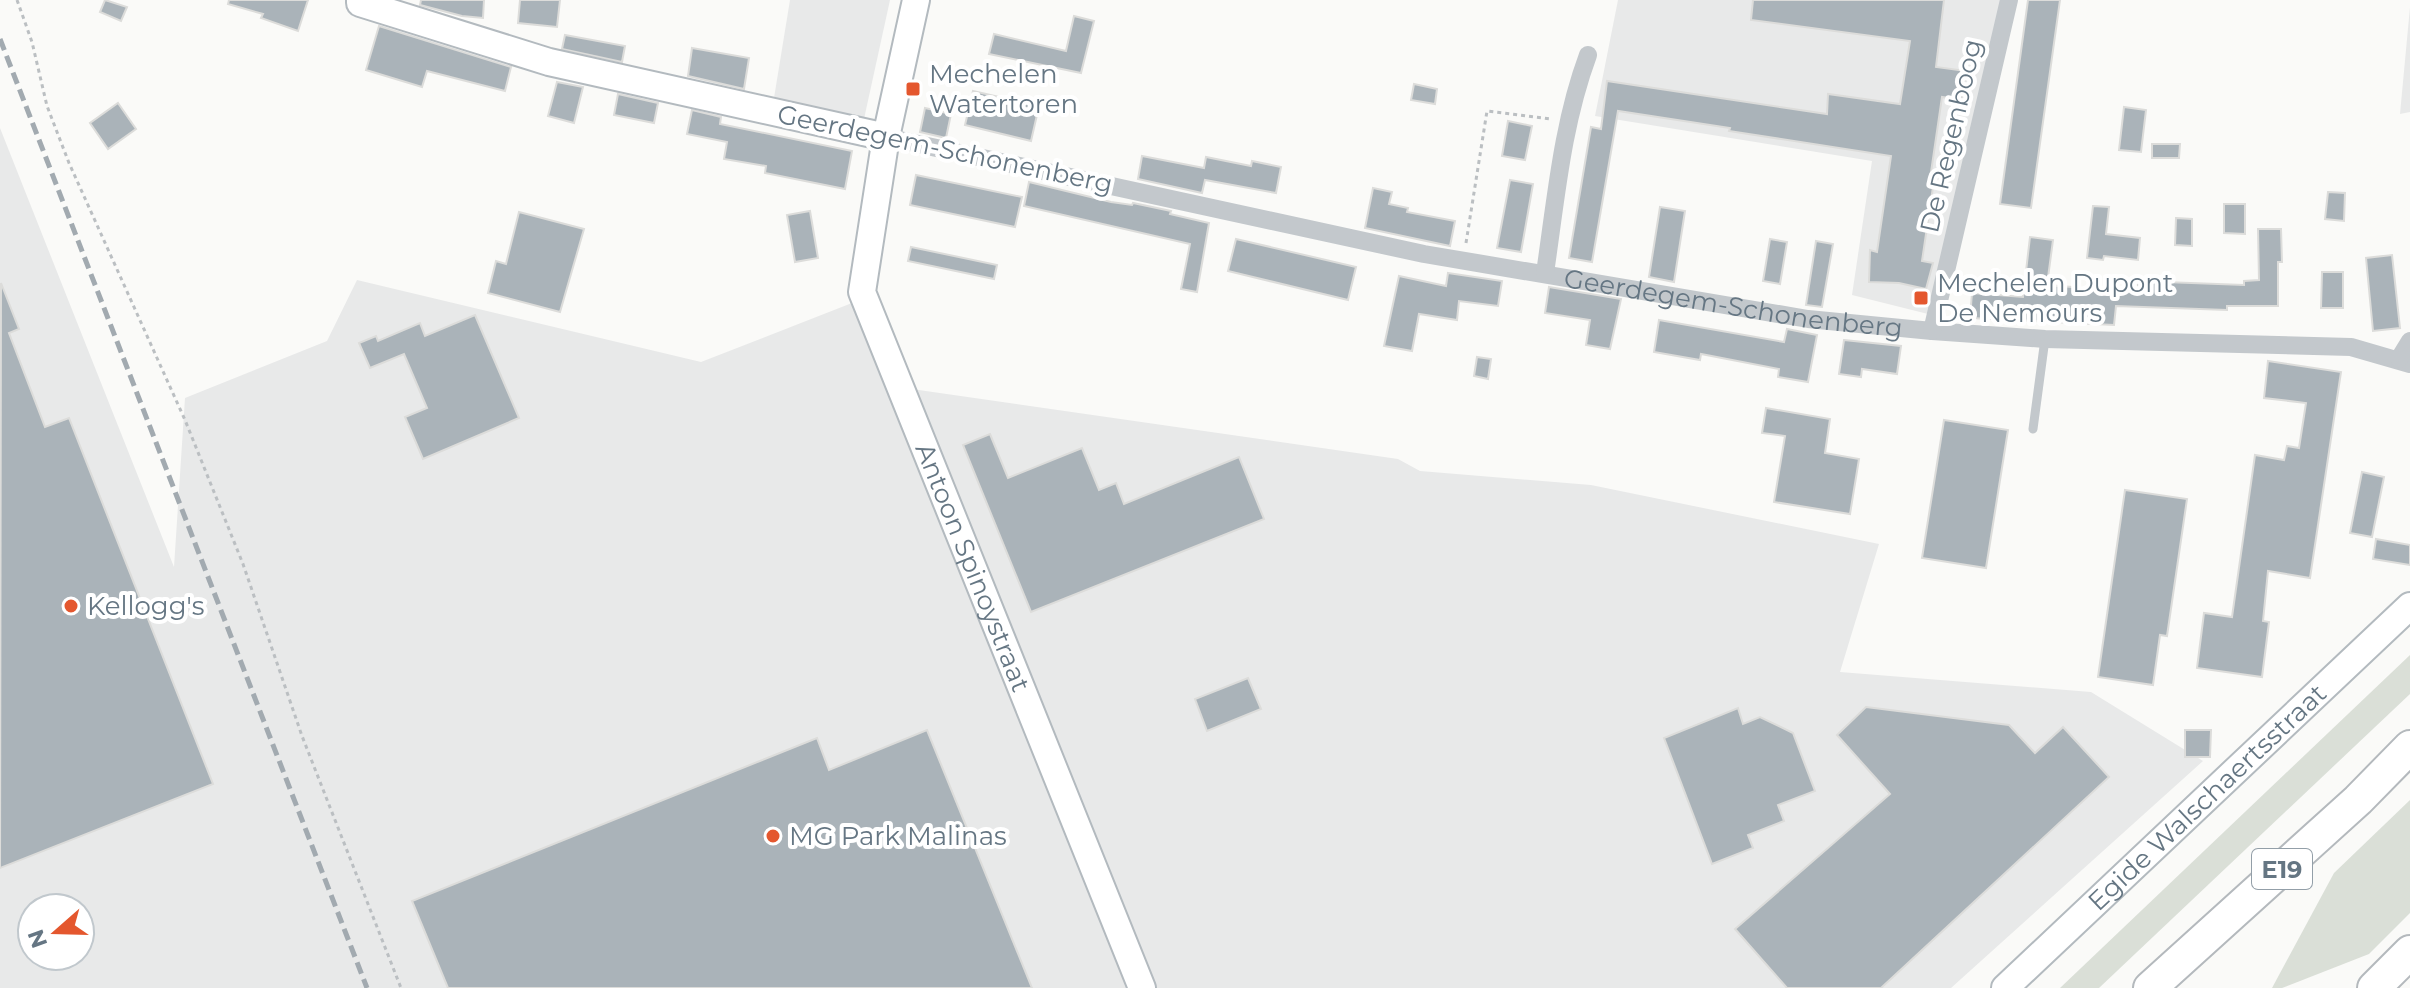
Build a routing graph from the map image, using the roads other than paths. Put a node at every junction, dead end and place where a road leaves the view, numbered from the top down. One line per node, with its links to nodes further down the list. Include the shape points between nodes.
1 (916, 0): 5 (street, Antoon Spinoystraat)
2 (2009, 0): 7 (street, De Regenboog)
3 (357, 1): 5 (street, Geerdegem-Schonenberg, via 549,62)
4 (1588, 55): 6 (street, Geerdegem-Schonenberg, via 1567,123)
5 (886, 137): 6 (street, Geerdegem-Schonenberg, via 1424,254); 15 (street, Antoon Spinoystraat, via 862,292)
6 (1545, 273): 7 (street, Geerdegem-Schonenberg, via 1808,319)
7 (1932, 331): 8 (street, Geerdegem-Schonenberg)
8 (2045, 339): 10 (street, Geerdegem-Schonenberg, via 2351,347); 11 (lane)
9 (2410, 341): 10 (street, Geerdegem-Schonenberg)
10 (2404, 362)
11 (2033, 429)
12 (2410, 606): 16 (street, Egide Walschaertsstraat)
13 (2410, 747): 17 (highway, E19)
14 (2410, 952): 18 (highway)
15 (1142, 988)
16 (2005, 988)
17 (2150, 988)
18 (2374, 988)

